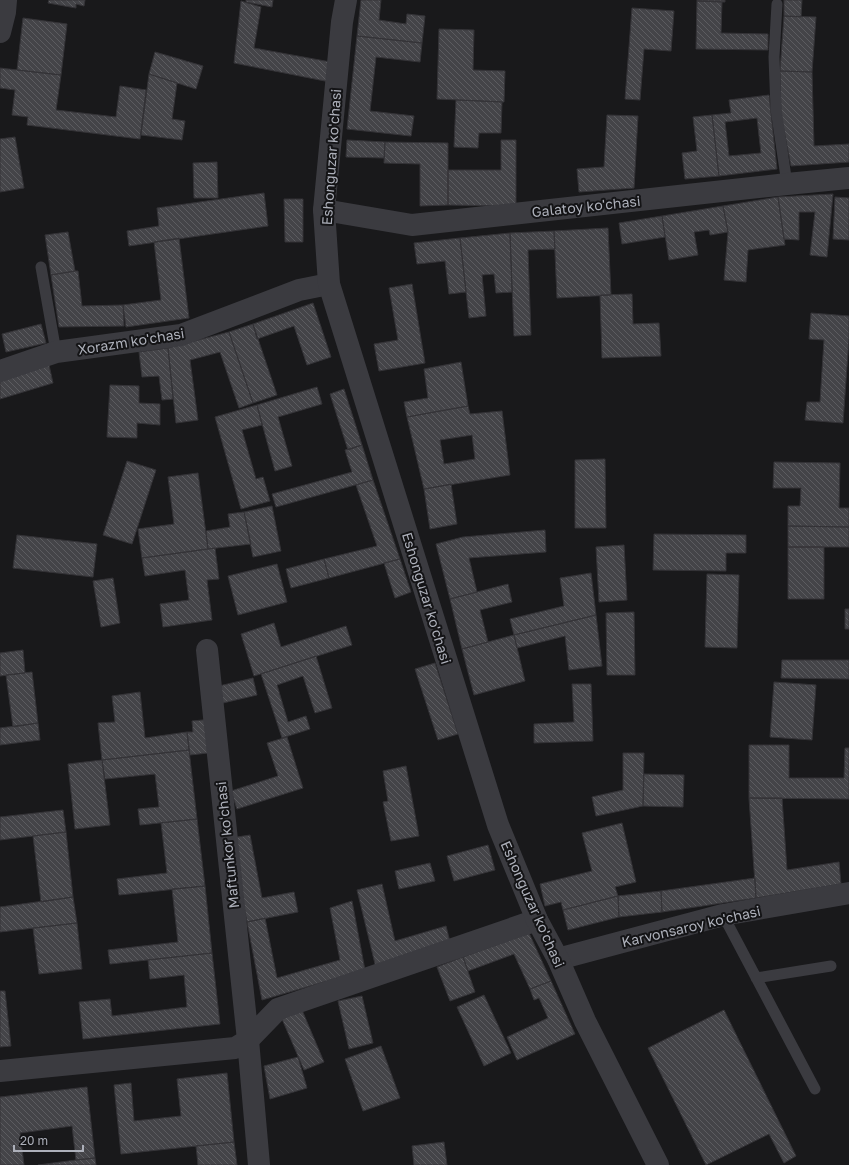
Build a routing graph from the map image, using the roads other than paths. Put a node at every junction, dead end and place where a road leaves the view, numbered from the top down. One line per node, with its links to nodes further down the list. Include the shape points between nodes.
1 (6, 0): 4 (street)
2 (346, 0): 7 (street, Eshonguzar ko'chasi)
3 (777, 4): 6 (lane, via 774,57 776,109)
4 (0, 32)
5 (849, 178): 6 (street, Galatoy ko'chasi)
6 (787, 184): 7 (street, Galatoy ko'chasi, via 412,225)
7 (324, 210): 9 (street, Eshonguzar ko'chasi)
8 (41, 267): 10 (lane)
9 (329, 284): 10 (street, Xorazm ko'chasi, via 299,290 180,335); 15 (street, Eshonguzar ko'chasi, via 498,825)
10 (56, 352): 11 (street, Xorazm ko'chasi)
11 (0, 371)
12 (207, 650): 19 (street, Maftunkor koʻchasi)
13 (849, 893): 14 (street, Karvonsaroy ko'chasi)
14 (722, 915): 16 (street, Karvonsaroy ko'chasi); 18 (lane)
15 (537, 920): 16 (street, Eshonguzar ko'chasi); 19 (street, via 278,1009)
16 (558, 959): 23 (street, Eshonguzar ko'chasi, via 585,1021)
17 (831, 966): 18 (lane)
18 (756, 978): 21 (lane)
19 (248, 1040): 20 (street, via 234,1048); 22 (street, Maftunkor koʻchasi)
20 (0, 1072)
21 (815, 1089)
22 (259, 1165)
23 (658, 1165)

